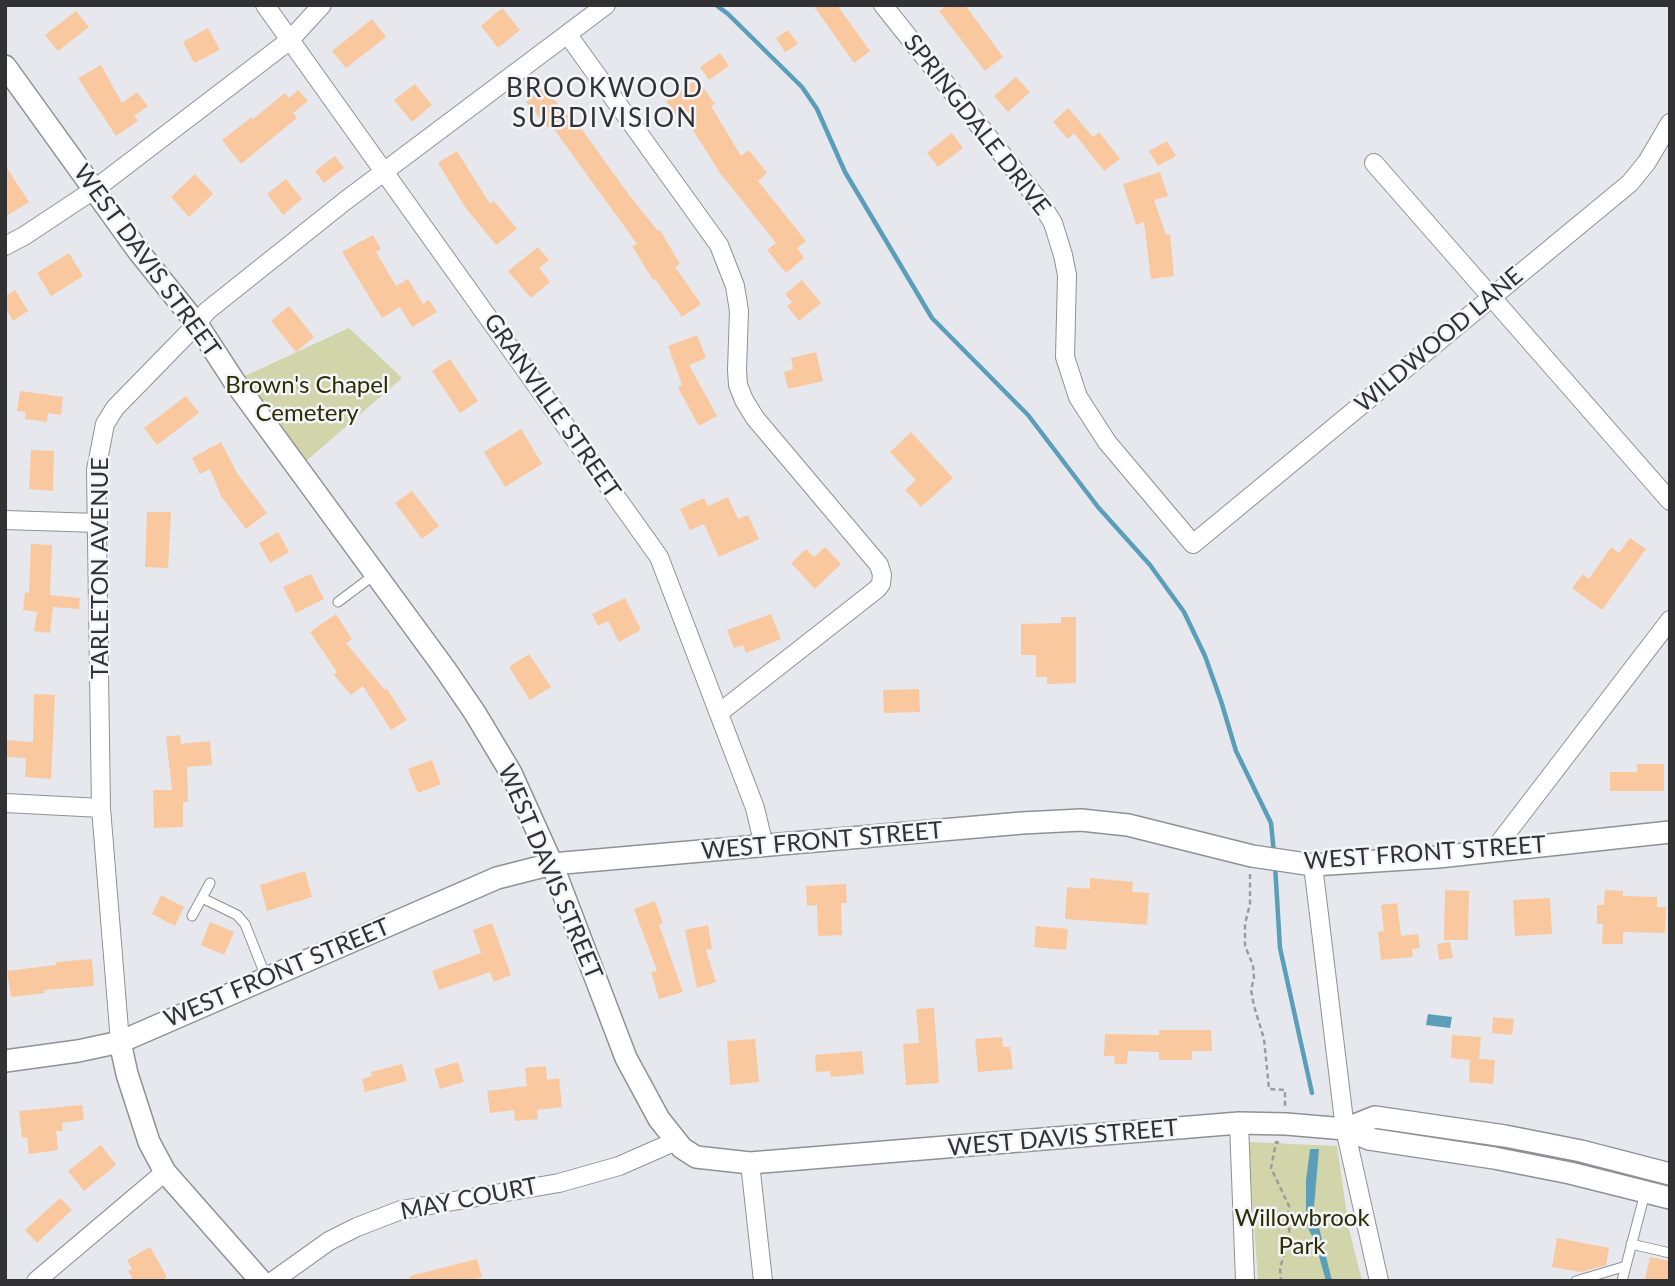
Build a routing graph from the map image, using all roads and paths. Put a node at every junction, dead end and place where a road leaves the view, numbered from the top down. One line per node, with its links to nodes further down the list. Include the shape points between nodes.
1 (265, 5): 6 (street, GRANVILLE STREET)
2 (322, 5): 6 (street)
3 (606, 5): 5 (street, TARLETON AVENUE)
4 (883, 5): 18 (street, SPRINGDALE DRIVE, via 1040,202 1052,223 1067,275 1065,357 1078,397 1107,442)
5 (568, 35): 10 (street, TARLETON AVENUE); 22 (street, via 719,245 735,286 738,385 744,400 879,565 882,575 877,589)
6 (290, 40): 10 (street, GRANVILLE STREET); 11 (street)
7 (5, 66): 11 (street, WEST DAVIS STREET)
8 (1670, 123): 13 (street, WILDWOOD LANE, via 1630,183)
9 (1374, 163): 13 (street)
10 (386, 172): 14 (street, TARLETON AVENUE); 22 (street, GRANVILLE STREET, via 659,557)
11 (95, 189): 12 (street); 14 (street, WEST DAVIS STREET)
12 (5, 246)
13 (1492, 295): 15 (street); 18 (street, WILDWOOD LANE)
14 (197, 324): 17 (street, TARLETON AVENUE, via 105,424 96,470); 19 (street, WEST DAVIS STREET, via 265,425)
15 (1670, 500)
16 (5, 520): 17 (street)
17 (97, 523): 24 (street, TARLETON AVENUE)
18 (1193, 544)
19 (376, 574): 20 (lane); 29 (street, WEST DAVIS STREET, via 475,713 511,773)
20 (338, 601)
21 (1670, 620): 27 (street)
22 (719, 713): 26 (street, GRANVILLE STREET, via 755,808)
23 (5, 803): 24 (street)
24 (101, 808): 35 (street, TARLETON AVENUE)
25 (1670, 832): 27 (street, WEST FRONT STREET)
26 (764, 846): 28 (street, WEST FRONT STREET, via 1081,820 1128,825); 29 (street, WEST FRONT STREET)
27 (1493, 851): 30 (street, WEST FRONT STREET)
28 (1254, 863): 30 (street, WEST FRONT STREET); 38 (path, via 1245,946 1253,965 1251,990 1265,1039 1269,1088 1285,1090)
29 (552, 864): 34 (street, WEST FRONT STREET, via 497,878); 40 (street, WEST DAVIS STREET, via 626,1058)
30 (1303, 864): 39 (street)
31 (210, 883): 32 (lane)
32 (202, 898): 33 (lane); 34 (lane, via 237,915 245,924)
33 (192, 916)
34 (267, 979): 35 (street, WEST FRONT STREET)
35 (120, 1042): 36 (street, WEST FRONT STREET); 42 (street, TARLETON AVENUE, via 149,1142)
36 (5, 1061)
37 (1238, 1123): 38 (street, WEST DAVIS STREET); 41 (street, WEST DAVIS STREET); 53 (street)
38 (1286, 1124): 39 (street, WEST DAVIS STREET); 54 (path, via 1284,1143 1276,1142 1271,1168 1289,1206 1290,1237 1280,1268)
39 (1345, 1129): 43 (street, WEST DAVIS STREET, via 1375,1117 1505,1136); 44 (street, WEST DAVIS STREET, via 1369,1139 1507,1160); 55 (street)
40 (676, 1141): 41 (street, WEST DAVIS STREET, via 695,1157); 51 (street, MAY COURT, via 619,1166 559,1182 401,1210 330,1241)
41 (750, 1163): 52 (street)
42 (164, 1172): 49 (street); 50 (street, TARLETON AVENUE)
43 (1670, 1174)
44 (1645, 1194): 45 (street, WEST DAVIS STREET); 46 (lane)
45 (1670, 1198)
46 (1631, 1244): 47 (lane); 48 (lane)
47 (1670, 1253)
48 (1626, 1266): 56 (lane); 57 (lane)
49 (36, 1281)
50 (261, 1281)
51 (274, 1281)
52 (763, 1281)
53 (1245, 1281)
54 (1281, 1281)
55 (1379, 1281)
56 (1576, 1281)
57 (1622, 1281)

